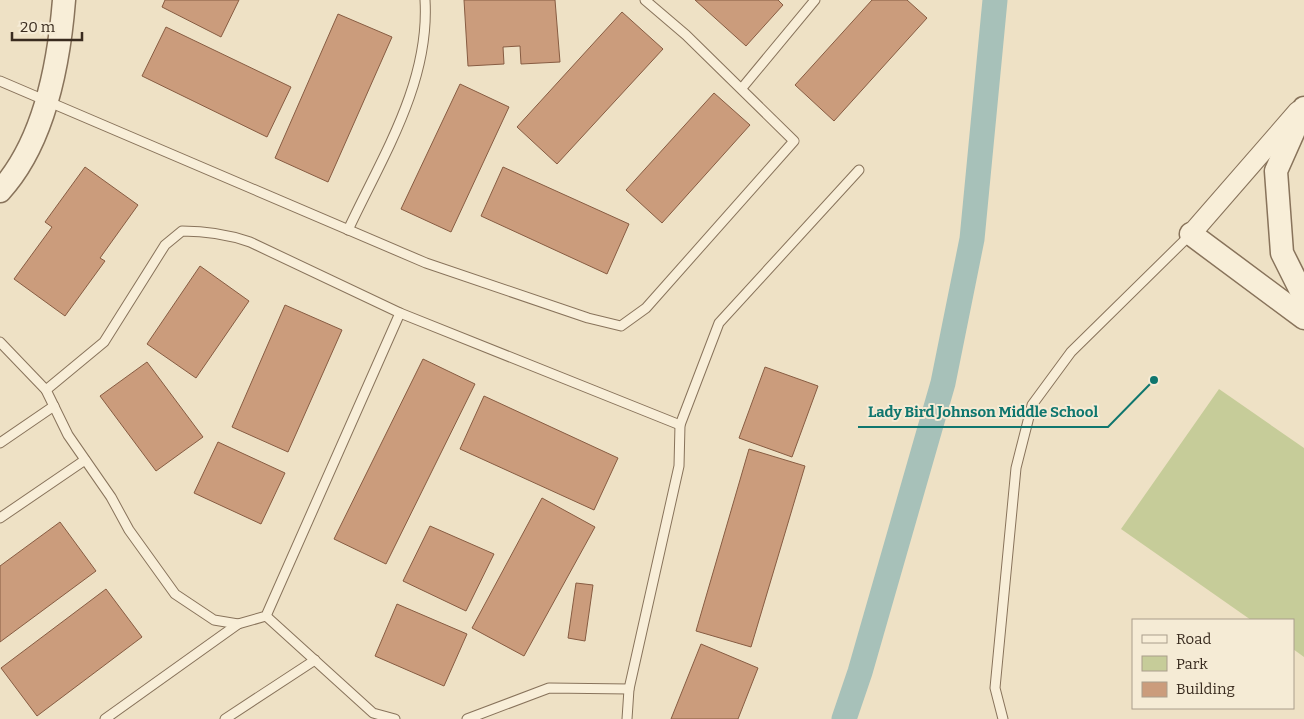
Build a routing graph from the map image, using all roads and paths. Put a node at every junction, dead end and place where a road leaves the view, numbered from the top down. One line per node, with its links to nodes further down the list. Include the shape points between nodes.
1 (64, 0): 7 (street, via 61,34)
2 (425, 0): 12 (lane, via 424,48 414,90)
3 (644, 0): 6 (lane)
4 (815, 0): 6 (lane)
5 (0, 81): 7 (lane)
6 (742, 88): 12 (lane, via 794,141 646,308 621,326 588,318 426,263)
7 (46, 99): 11 (street, via 32,143); 12 (lane)
8 (1304, 104): 13 (street)
9 (1304, 108): 14 (street, via 1276,171 1282,253)
10 (859, 170): 20 (lane, via 719,323)
11 (0, 191)
12 (348, 230)
13 (1191, 234): 16 (street); 34 (lane, via 1070,352 1032,405 1016,468 999,640 995,688)
14 (1304, 297)
15 (400, 313): 18 (lane, via 250,242 228,234 182,231 165,245 104,342); 20 (lane); 24 (lane)
16 (1304, 318)
17 (0, 342): 18 (lane)
18 (46, 390): 19 (lane)
19 (54, 406): 21 (lane); 22 (lane)
20 (680, 425): 27 (lane, via 679,466)
21 (0, 443)
22 (85, 460): 23 (lane); 25 (lane, via 175,594 214,620)
23 (0, 518)
24 (266, 616): 25 (lane); 26 (lane)
25 (238, 624): 29 (lane)
26 (315, 660): 28 (lane); 30 (lane)
27 (629, 689): 32 (lane, via 549,688); 33 (lane)
28 (381, 717): 31 (lane)
29 (105, 719)
30 (225, 719)
31 (395, 719)
32 (467, 719)
33 (627, 719)
34 (1003, 719)

